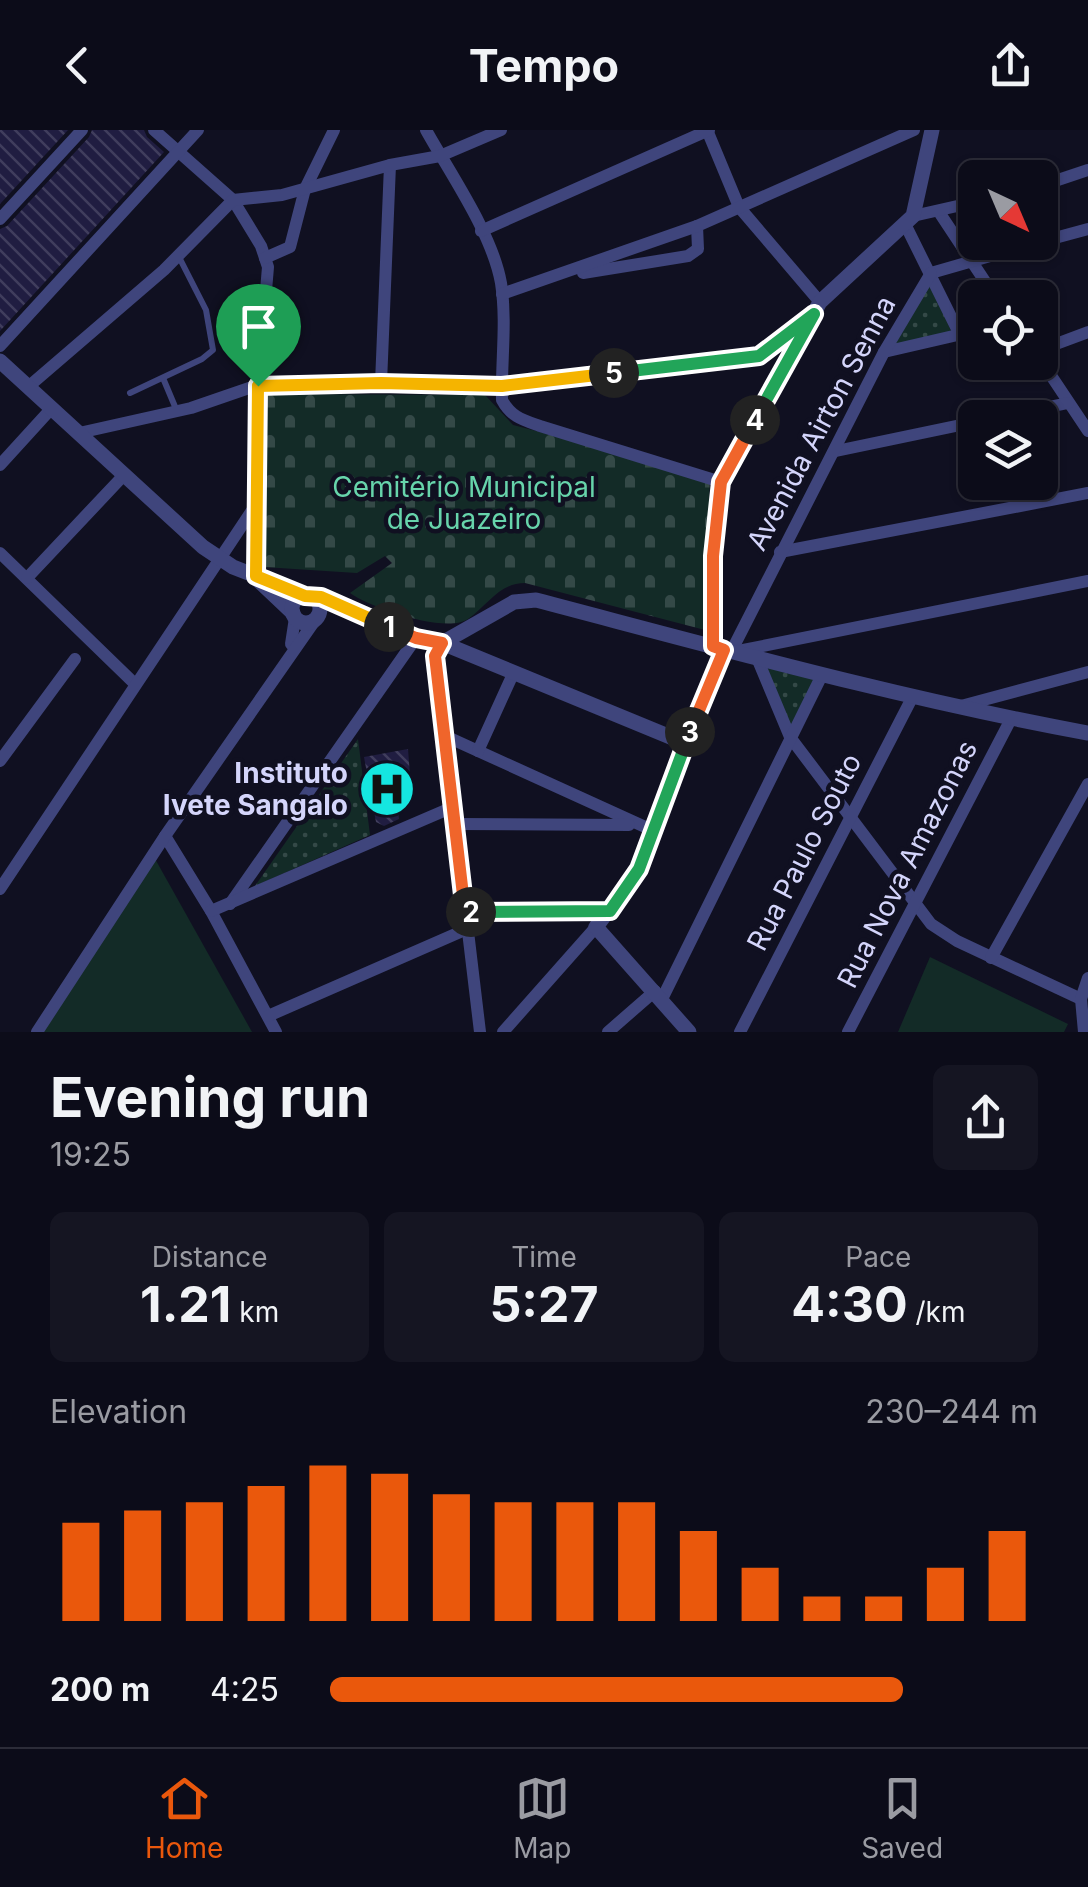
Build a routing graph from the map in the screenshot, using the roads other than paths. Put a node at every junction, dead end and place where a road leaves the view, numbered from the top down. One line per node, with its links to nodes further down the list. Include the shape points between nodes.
1 (82, 130): 20 (street)
2 (154, 130): 10 (street)
3 (198, 130): 10 (street)
4 (334, 130): 15 (street)
5 (426, 130): 11 (street)
6 (501, 130): 11 (street)
7 (708, 130): 17 (street); 24 (street)
8 (932, 130): 21 (street)
9 (909, 131): 17 (street)
10 (178, 151): 16 (street); 39 (street)
11 (440, 156): 12 (street); 24 (street)
12 (390, 166): 15 (street); 44 (street)
13 (1088, 170): 14 (street)
14 (1058, 180)
15 (305, 189): 16 (street); 27 (street, via 290,247)
16 (232, 200): 26 (street); 27 (street)
17 (738, 207): 22 (street); 34 (street)
18 (958, 207): 19 (street)
19 (939, 212): 21 (street); 29 (street)
20 (0, 219)
21 (910, 221): 30 (street); 34 (street)
22 (696, 226): 31 (street); 31 (street, via 698,249 688,256)
23 (1088, 229): 25 (street)
24 (481, 232): 33 (street)
25 (1058, 237)
26 (178, 256): 42 (lane, via 206,310 214,346 202,360); 47 (street)
27 (265, 258): 45 (street)
28 (975, 260): 29 (street)
29 (971, 261): 30 (street); 32 (street)
30 (931, 273): 35 (street); 40 (street, Avenida Airton Senna)
31 (566, 274): 33 (street)
32 (984, 280)
33 (502, 294): 46 (street)
34 (817, 308): 46 (street, via 754,357); 60 (street)
35 (958, 332)
36 (1088, 332): 38 (street)
37 (958, 336): 40 (street)
38 (1058, 343)
39 (0, 346)
40 (884, 352): 57 (street, Avenida Airton Senna)
41 (0, 360): 47 (street)
42 (164, 378): 48 (lane); 52 (lane)
43 (1053, 380): 49 (street)
44 (381, 383): 45 (street); 46 (street)
45 (258, 386): 52 (street); 62 (street)
46 (502, 386): 60 (street, via 502,400 516,418)
47 (28, 387): 51 (street)
48 (130, 394)
49 (1068, 403): 50 (street); 53 (street)
50 (1058, 405)
51 (52, 409): 56 (street); 58 (street)
52 (176, 411): 56 (street)
53 (1083, 413): 55 (street)
54 (958, 426): 57 (street)
55 (1088, 431)
56 (79, 433): 59 (street)
57 (836, 451): 63 (street, Avenida Airton Senna)
58 (0, 465)
59 (124, 475): 65 (street); 67 (street)
60 (721, 482): 76 (street, via 713,556)
61 (1088, 493): 63 (street)
62 (256, 504): 65 (street); 66 (street)
63 (780, 552): 76 (street, Avenida Airton Senna)
64 (0, 553): 67 (street)
65 (219, 559): 66 (street); 82 (street)
66 (256, 576): 69 (street); 71 (street)
67 (27, 578): 82 (street)
68 (1088, 581): 76 (street)
69 (310, 597): 70 (street); 71 (street, via 294,604); 72 (street, via 320,606)
70 (342, 608): 72 (street); 73 (street)
71 (294, 615): 72 (street, via 302,623); 75 (street)
72 (318, 617): 75 (street)
73 (416, 638): 74 (street); 100 (street)
74 (442, 643): 76 (street, via 514,602 536,600); 80 (street); 87 (street, via 435,656)
75 (295, 648): 98 (street)
76 (722, 650): 77 (street); 89 (street, Avenida Airton Senna)
77 (757, 658): 81 (street); 88 (street)
78 (75, 660): 91 (street)
79 (1088, 672): 84 (street)
80 (513, 674): 89 (street); 90 (street)
81 (822, 675): 83 (street); 88 (street)
82 (135, 684): 99 (street)
83 (913, 696): 84 (street); 94 (street, Rua Paulo Souto)
84 (961, 706): 85 (street)
85 (1011, 719): 86 (street); 101 (street, Rua Nova Amazonas)
86 (1088, 733)
87 (443, 736): 90 (street); 93 (street)
88 (790, 737): 94 (street); 109 (street)
89 (685, 743): 97 (street)
90 (478, 751): 96 (street)
91 (0, 761)
92 (1088, 784): 107 (street)
93 (453, 807): 95 (street); 100 (street)
94 (848, 818): 101 (street); 118 (street, Rua Paulo Souto)
95 (456, 824): 96 (street); 104 (street)
96 (637, 825): 97 (street)
97 (654, 831): 103 (street, via 639,869)
98 (165, 836): 102 (street); 112 (street)
99 (0, 889)
100 (230, 904): 102 (street)
101 (913, 904): 107 (street, via 942,934); 119 (street, Rua Nova Amazonas)
102 (211, 911): 111 (street)
103 (610, 911): 104 (street); 105 (street)
104 (465, 912): 106 (street)
105 (596, 928): 109 (street); 115 (street)
106 (467, 930): 111 (street); 114 (street)
107 (992, 958): 110 (street)
108 (1088, 978): 110 (street)
109 (658, 995): 116 (street); 117 (street)
110 (1081, 1000): 120 (street)
111 (268, 1016): 113 (street)
112 (37, 1032)
113 (276, 1032)
114 (480, 1032)
115 (503, 1032)
116 (608, 1032)
117 (690, 1032)
118 (740, 1032)
119 (848, 1032)
120 (1084, 1032)

